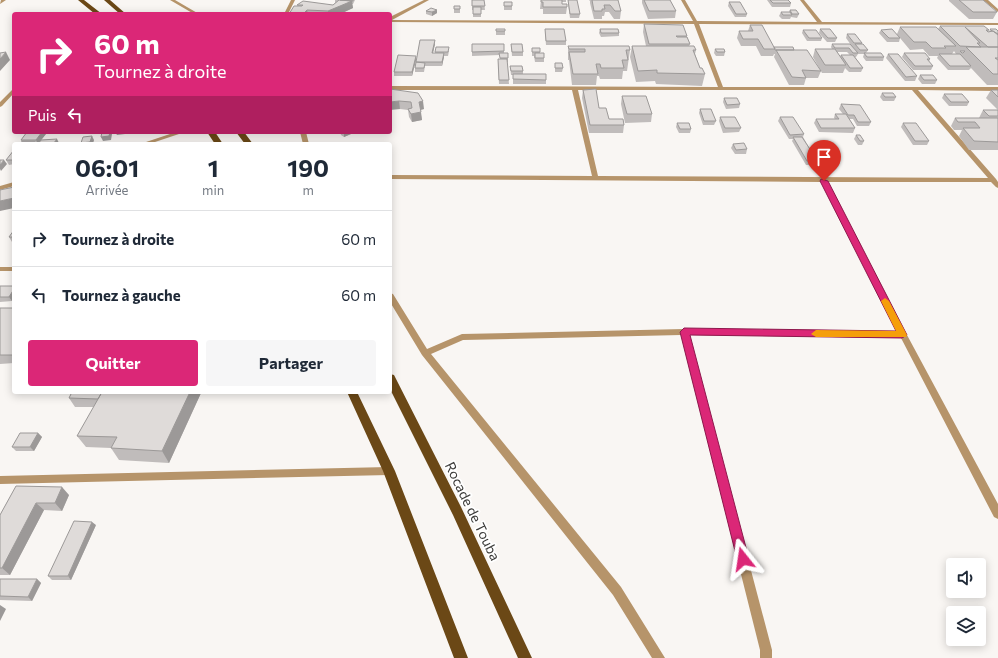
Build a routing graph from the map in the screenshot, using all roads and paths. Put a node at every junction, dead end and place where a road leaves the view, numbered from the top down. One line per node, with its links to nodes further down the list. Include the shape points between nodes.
1 (4, 0): 10 (street)
2 (81, 0): 12 (main road)
3 (107, 0): 13 (main road)
4 (172, 0): 14 (street)
5 (293, 0): 15 (street)
6 (427, 0): 16 (street)
7 (683, 0): 18 (street)
8 (802, 0): 19 (street)
9 (985, 0): 11 (street)
10 (0, 3)
11 (998, 11)
12 (96, 12)
13 (120, 12)
14 (193, 12)
15 (287, 12)
16 (392, 19)
17 (392, 20): 18 (street)
18 (696, 23): 19 (street); 23 (street)
19 (821, 23): 20 (street)
20 (998, 24)
21 (392, 88): 22 (street)
22 (574, 89): 23 (street); 31 (street)
23 (721, 89): 24 (street)
24 (914, 89): 25 (street); 33 (street)
25 (998, 90)
26 (12, 92): 27 (street)
27 (0, 105)
28 (176, 134): 29 (street)
29 (150, 142)
30 (392, 177): 31 (street)
31 (596, 177): 32 (street)
32 (824, 181): 33 (street); 40 (street)
33 (996, 183)
34 (12, 185): 35 (street)
35 (0, 188)
36 (0, 269): 37 (street)
37 (12, 269)
38 (392, 299): 41 (street)
39 (684, 332): 40 (street); 41 (street, via 462,337); 50 (street)
40 (902, 335): 46 (street)
41 (425, 352): 49 (street, via 617,591)
42 (392, 382): 48 (main road, Rocade de Touba, via 457,511)
43 (353, 394): 44 (main road)
44 (389, 471): 45 (street); 47 (main road)
45 (0, 480)
46 (998, 514)
47 (461, 658)
48 (526, 658)
49 (659, 658)
50 (766, 658)

